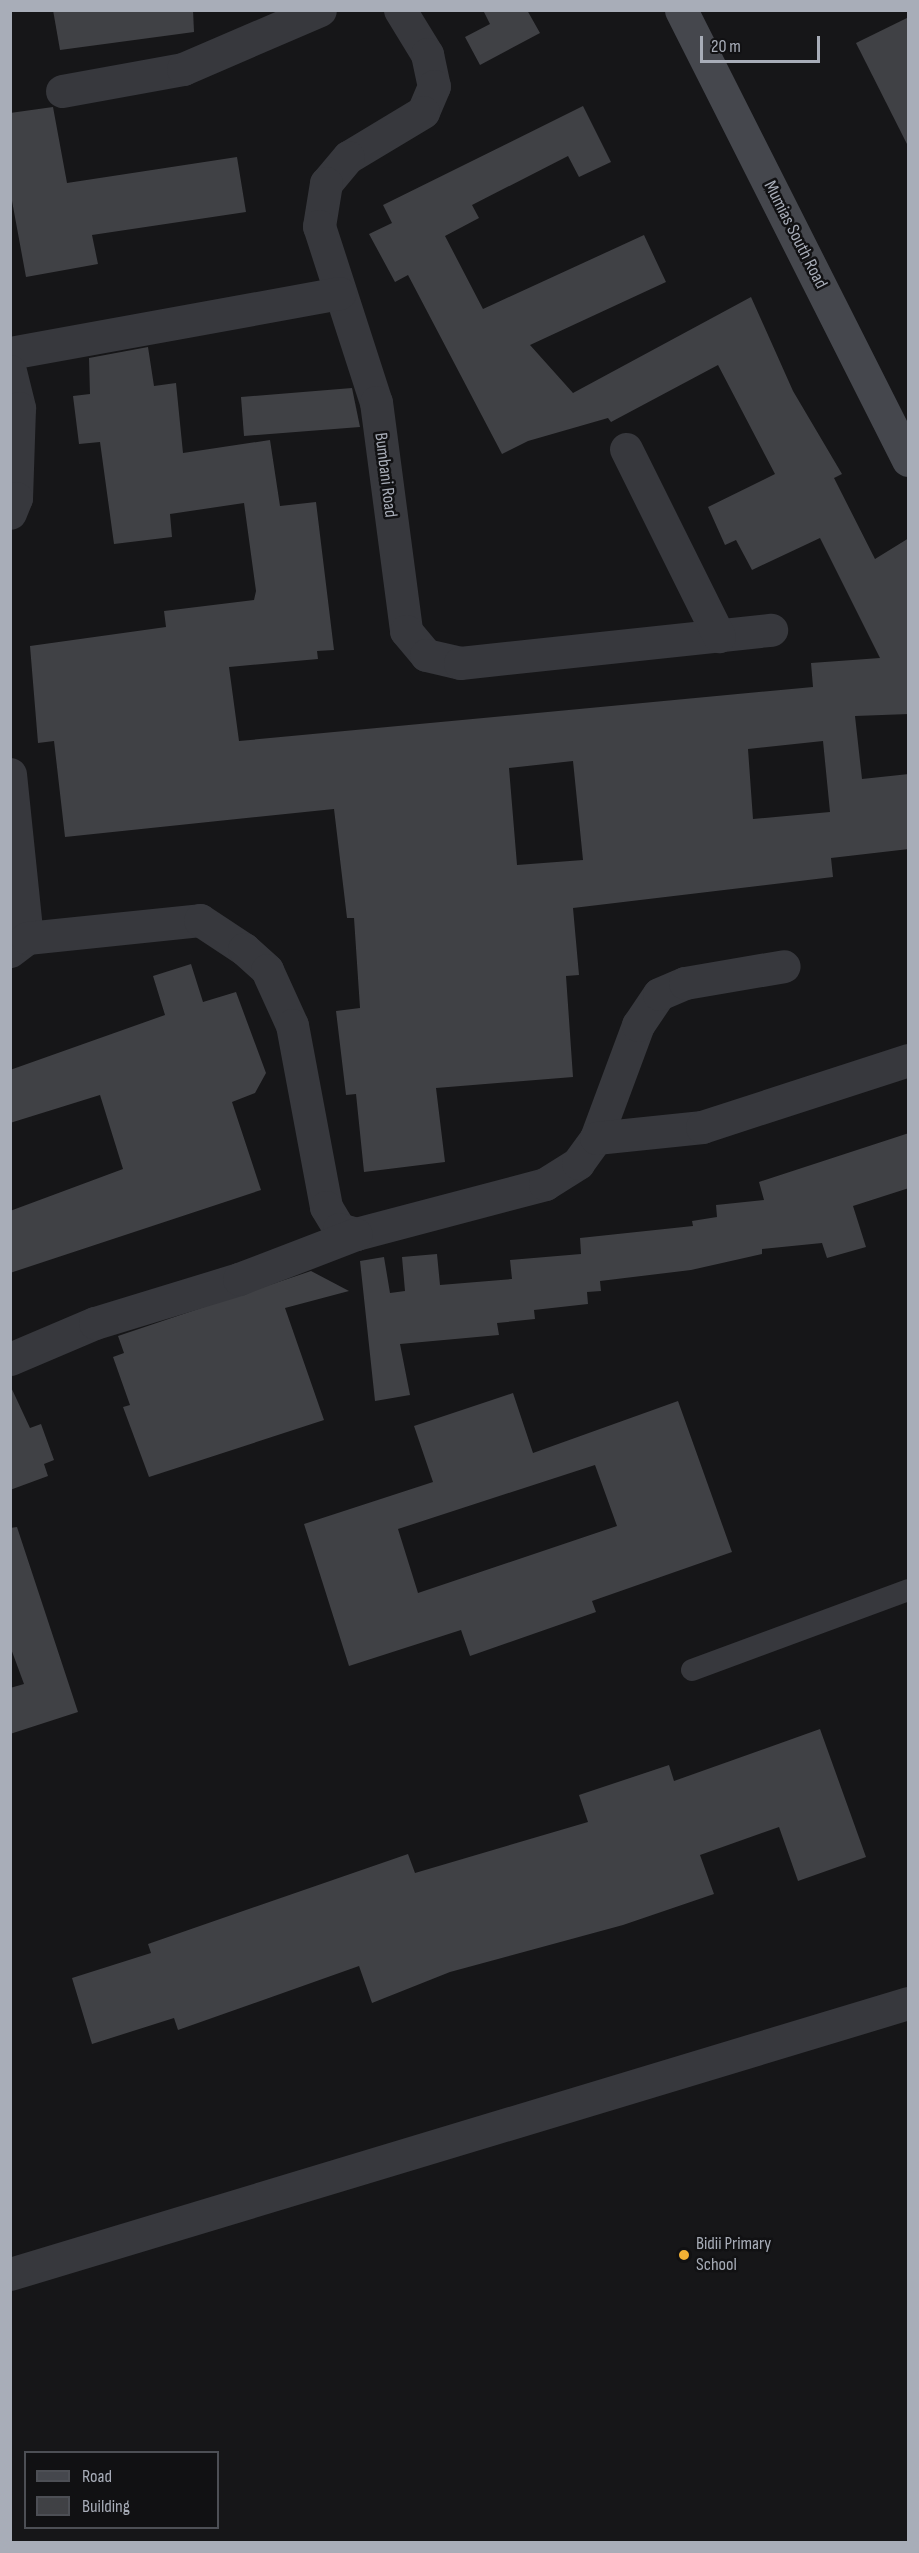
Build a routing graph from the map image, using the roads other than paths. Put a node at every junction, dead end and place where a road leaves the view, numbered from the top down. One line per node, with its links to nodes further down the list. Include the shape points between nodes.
1 (320, 10): 4 (street, via 183,69)
2 (400, 10): 5 (street, Bumbani Road, via 427,54 434,86 423,112 348,157 326,183 319,226)
3 (681, 10): 8 (main road, Mumias South Road)
4 (62, 92)
5 (340, 293): 6 (street); 12 (street, Bumbani Road, via 376,402 406,631 426,655 460,663)
6 (10, 353)
7 (10, 371): 10 (street, via 19,408 16,498)
8 (904, 442)
9 (626, 449): 12 (street)
10 (10, 513)
11 (771, 630): 12 (street, Bumbani Road)
12 (719, 636)
13 (10, 774): 14 (street)
14 (19, 944): 18 (street, via 200,920 267,970 292,1025 326,1207 339,1229)
15 (784, 966): 17 (street, via 685,983 659,994 638,1025)
16 (909, 1060): 17 (street, via 702,1127)
17 (596, 1138): 18 (street, via 578,1163 545,1184)
18 (356, 1234): 19 (street, via 239,1279 95,1323)
19 (10, 1359)
20 (909, 1590): 21 (lane)
21 (692, 1670)
22 (909, 2003): 23 (street)
23 (10, 2274)

